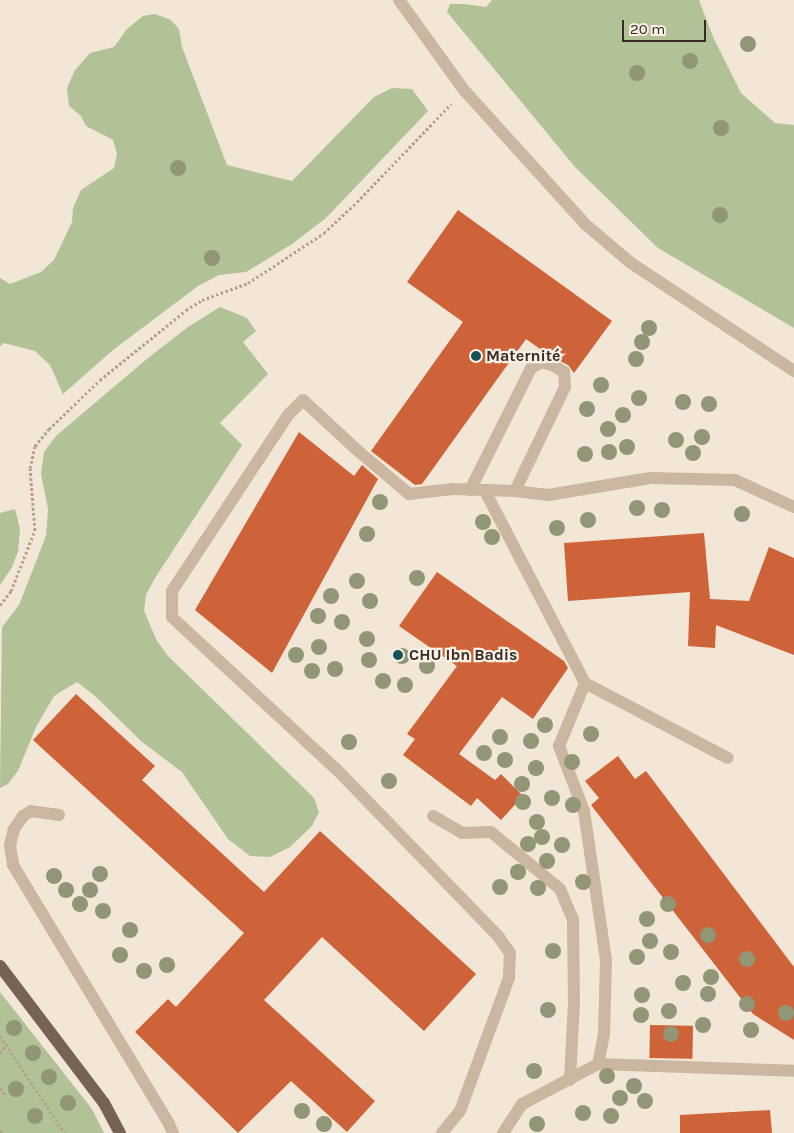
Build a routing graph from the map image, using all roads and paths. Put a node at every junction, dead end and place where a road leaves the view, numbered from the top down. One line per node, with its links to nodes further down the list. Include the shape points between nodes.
1 (399, 0): 2 (street)
2 (464, 90): 3 (street, via 585,224 607,243 631,263); 8 (path, via 324,233 248,283 202,300 186,310 100,380 49,429 35,446 30,468 35,530 11,591)
3 (794, 371)
4 (470, 490): 5 (street); 6 (street, via 531,368 542,362 564,372 565,387); 27 (street, via 409,494 303,400 288,415 172,591 172,617 337,770 499,937 510,953 509,978 460,1111)
5 (485, 490): 6 (street); 9 (street)
6 (515, 490): 7 (street, via 548,495 651,478 735,480)
7 (794, 507)
8 (0, 605)
9 (585, 683): 10 (street); 17 (street, via 559,746 584,811 606,960 604,1034)
10 (728, 758)
11 (59, 815): 26 (street, via 40,810 23,816 14,829 10,845 13,865)
12 (433, 816): 19 (street, via 462,833 491,832 560,889 573,919 574,1003)
13 (0, 966): 25 (main road, via 104,1103)
14 (0, 1036): 15 (path)
15 (6, 1045): 16 (path); 24 (path)
16 (0, 1053)
17 (598, 1064): 18 (street); 19 (street)
18 (794, 1071)
19 (570, 1080): 28 (street, via 522,1104)
20 (0, 1088): 21 (path)
21 (6, 1096)
22 (0, 1130): 23 (path)
23 (4, 1133)
24 (65, 1133)
25 (120, 1133)
26 (173, 1133)
27 (442, 1133)
28 (503, 1133)

